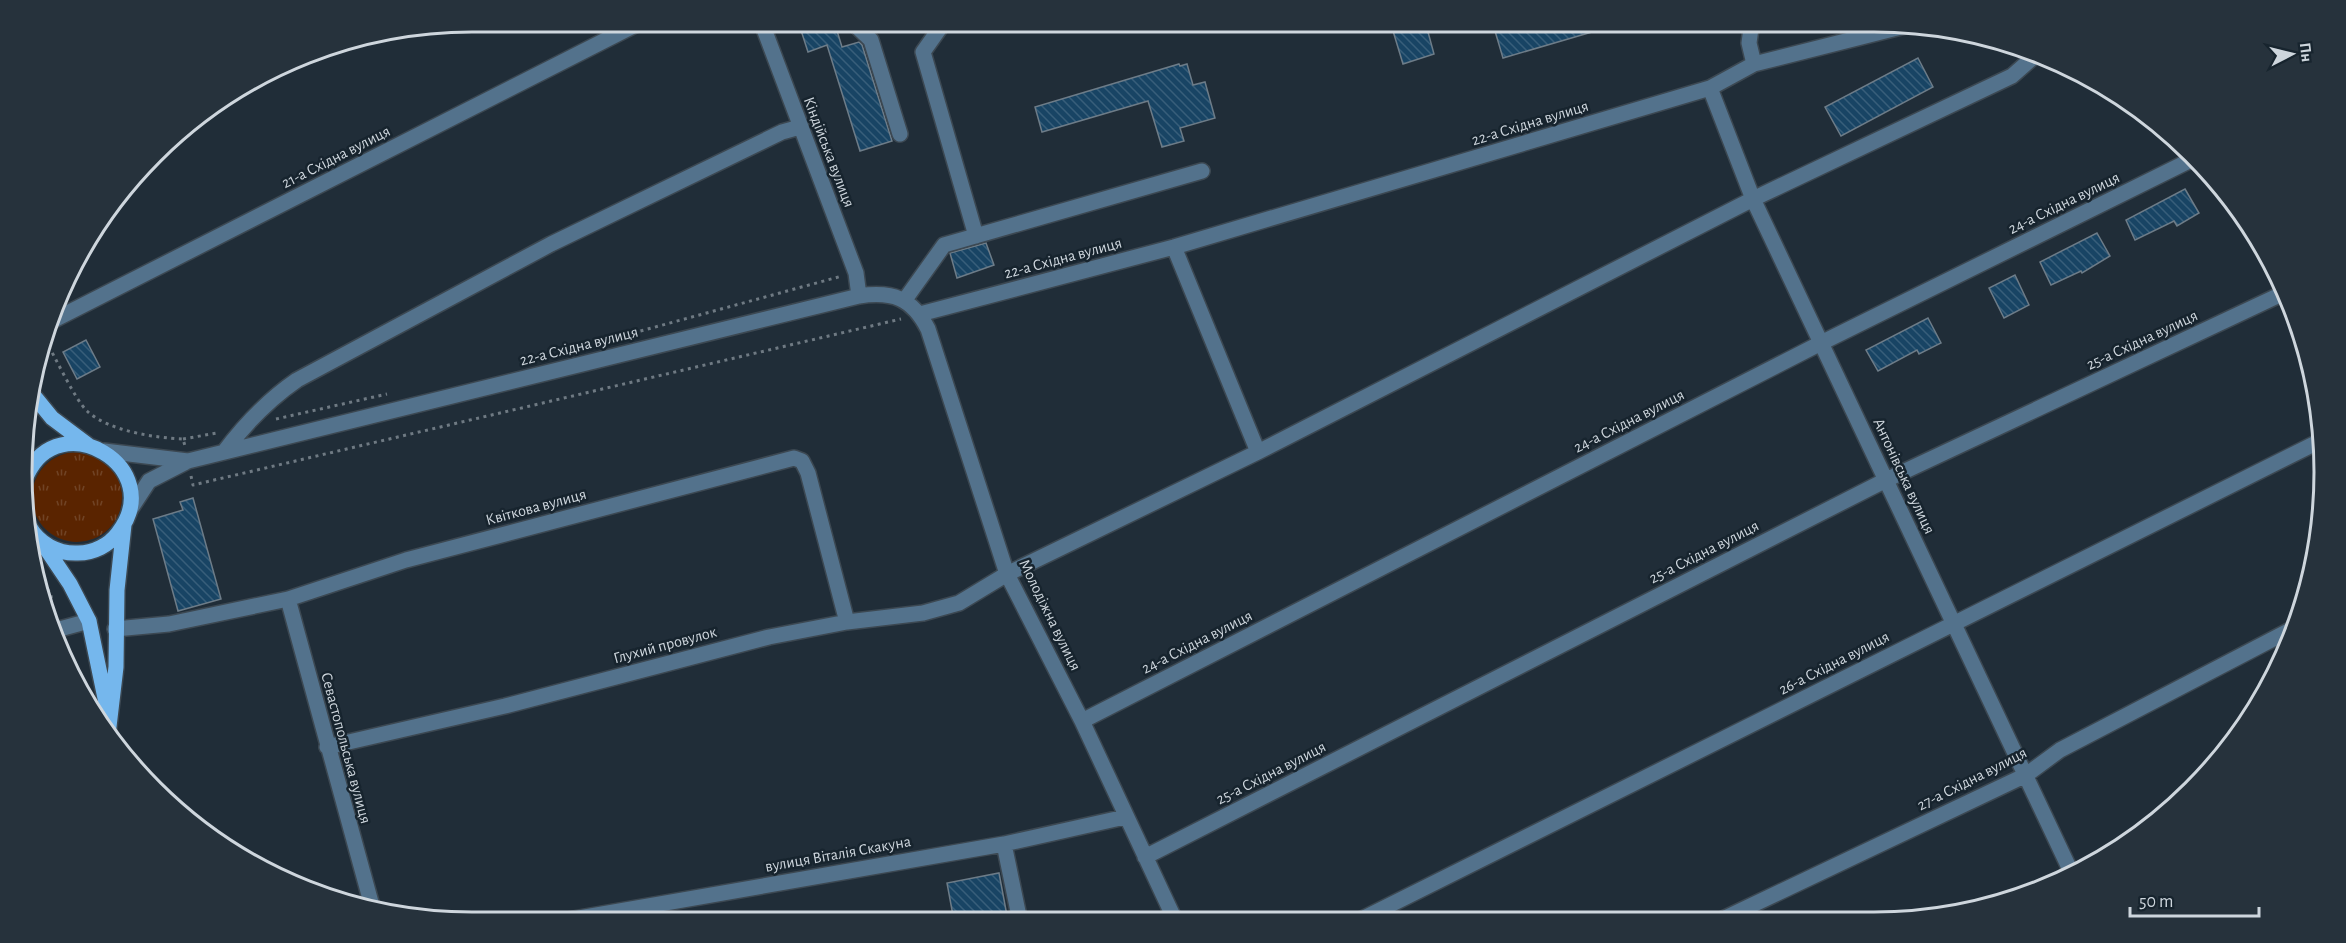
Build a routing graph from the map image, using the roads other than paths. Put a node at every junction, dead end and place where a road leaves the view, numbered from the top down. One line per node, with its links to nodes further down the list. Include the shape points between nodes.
1 (621, 32): 21 (street, 21-а Східна вулиця)
2 (765, 32): 10 (street, Кіндійська вулиця)
3 (863, 32): 11 (street, via 871,40)
4 (937, 32): 15 (street, via 923,52)
5 (1750, 32): 8 (street)
6 (1881, 32): 8 (street, 22-а Східна вулиця)
7 (2030, 60): 14 (street, Глухий провулок, via 2012,76)
8 (1754, 64): 9 (street, 22-а Східна вулиця)
9 (1710, 88): 14 (street, Антонівська вулиця); 16 (street, 22-а Східна вулиця)
10 (800, 127): 17 (street, Кіндійська вулиця, via 856,273); 27 (street, via 782,132 572,234 297,380 244,426)
11 (900, 134)
12 (2188, 162): 22 (street, 24-а Східна вулиця)
13 (1202, 171): 15 (street)
14 (1753, 200): 22 (street, Антонівська вулиця); 28 (street, Глухий провулок)
15 (976, 236): 19 (street, via 944,245)
16 (1174, 247): 20 (street, 22-а Східна вулиця); 28 (street)
17 (859, 296): 19 (street, 22-а Східна вулиця, via 884,295); 27 (street, 22-а Східна вулиця)
18 (2278, 296): 31 (street, 25-а Східна вулиця)
19 (904, 301): 20 (street, 22-а Східна вулиця)
20 (920, 314): 36 (street, Молодіжна вулиця)
21 (60, 317)
22 (1821, 344): 31 (street, Антонівська вулиця); 46 (street, 24-а Східна вулиця)
23 (37, 401): 25 (main road, via 51,418)
24 (2314, 444): 41 (street, 26-а Східна вулиця)
25 (88, 445): 26 (main road); 30 (main road, via 60,446 48,451)
26 (104, 451): 29 (street); 32 (main road, via 124,470)
27 (224, 452): 29 (street, 22-а Східна вулиця)
28 (1258, 452): 36 (street, Глухий провулок)
29 (188, 460): 32 (street, via 150,481)
30 (32, 468)
31 (1886, 480): 41 (street, Антонівська вулиця); 51 (street, 25-а Східна вулиця)
32 (130, 510): 33 (main road)
33 (124, 525): 35 (main road, via 108,543 86,553 54,549); 42 (main road)
34 (36, 536): 35 (main road)
35 (40, 540): 38 (main road)
36 (1008, 574): 39 (street, Глухий провулок, via 943,609); 46 (street, Молодіжна вулиця)
37 (288, 598): 39 (street, Квіткова вулиця, via 406,560 794,458 802,461 808,473); 42 (street, Квіткова вулиця, via 169,624); 47 (street, Севастопольська вулиця)
38 (89, 621): 40 (street); 44 (main road)
39 (847, 622): 47 (street, Глухий провулок, via 768,637 505,706)
40 (59, 623)
41 (1954, 623): 48 (street, Антонівська вулиця); 57 (street, 26-а Східна вулиця)
42 (115, 629): 45 (main road, via 116,667)
43 (2283, 634): 48 (street, 27-а Східна вулиця, via 2060,750)
44 (107, 717)
45 (110, 721)
46 (1082, 721): 49 (street, Молодіжна вулиця)
47 (327, 747): 53 (street, Севастопольська вулиця)
48 (2026, 775): 52 (street, Антонівська вулиця); 58 (street, 27-а Східна вулиця)
49 (1125, 817): 50 (street, вулиця Віталія Скакуна); 51 (street, Молодіжна вулиця)
50 (1004, 844): 54 (street, вулиця Віталія Скакуна); 55 (street)
51 (1145, 857): 56 (street, Молодіжна вулиця)
52 (2068, 866)
53 (370, 900)
54 (613, 912)
55 (1018, 912)
56 (1171, 912)
57 (1376, 912)
58 (1738, 912)

